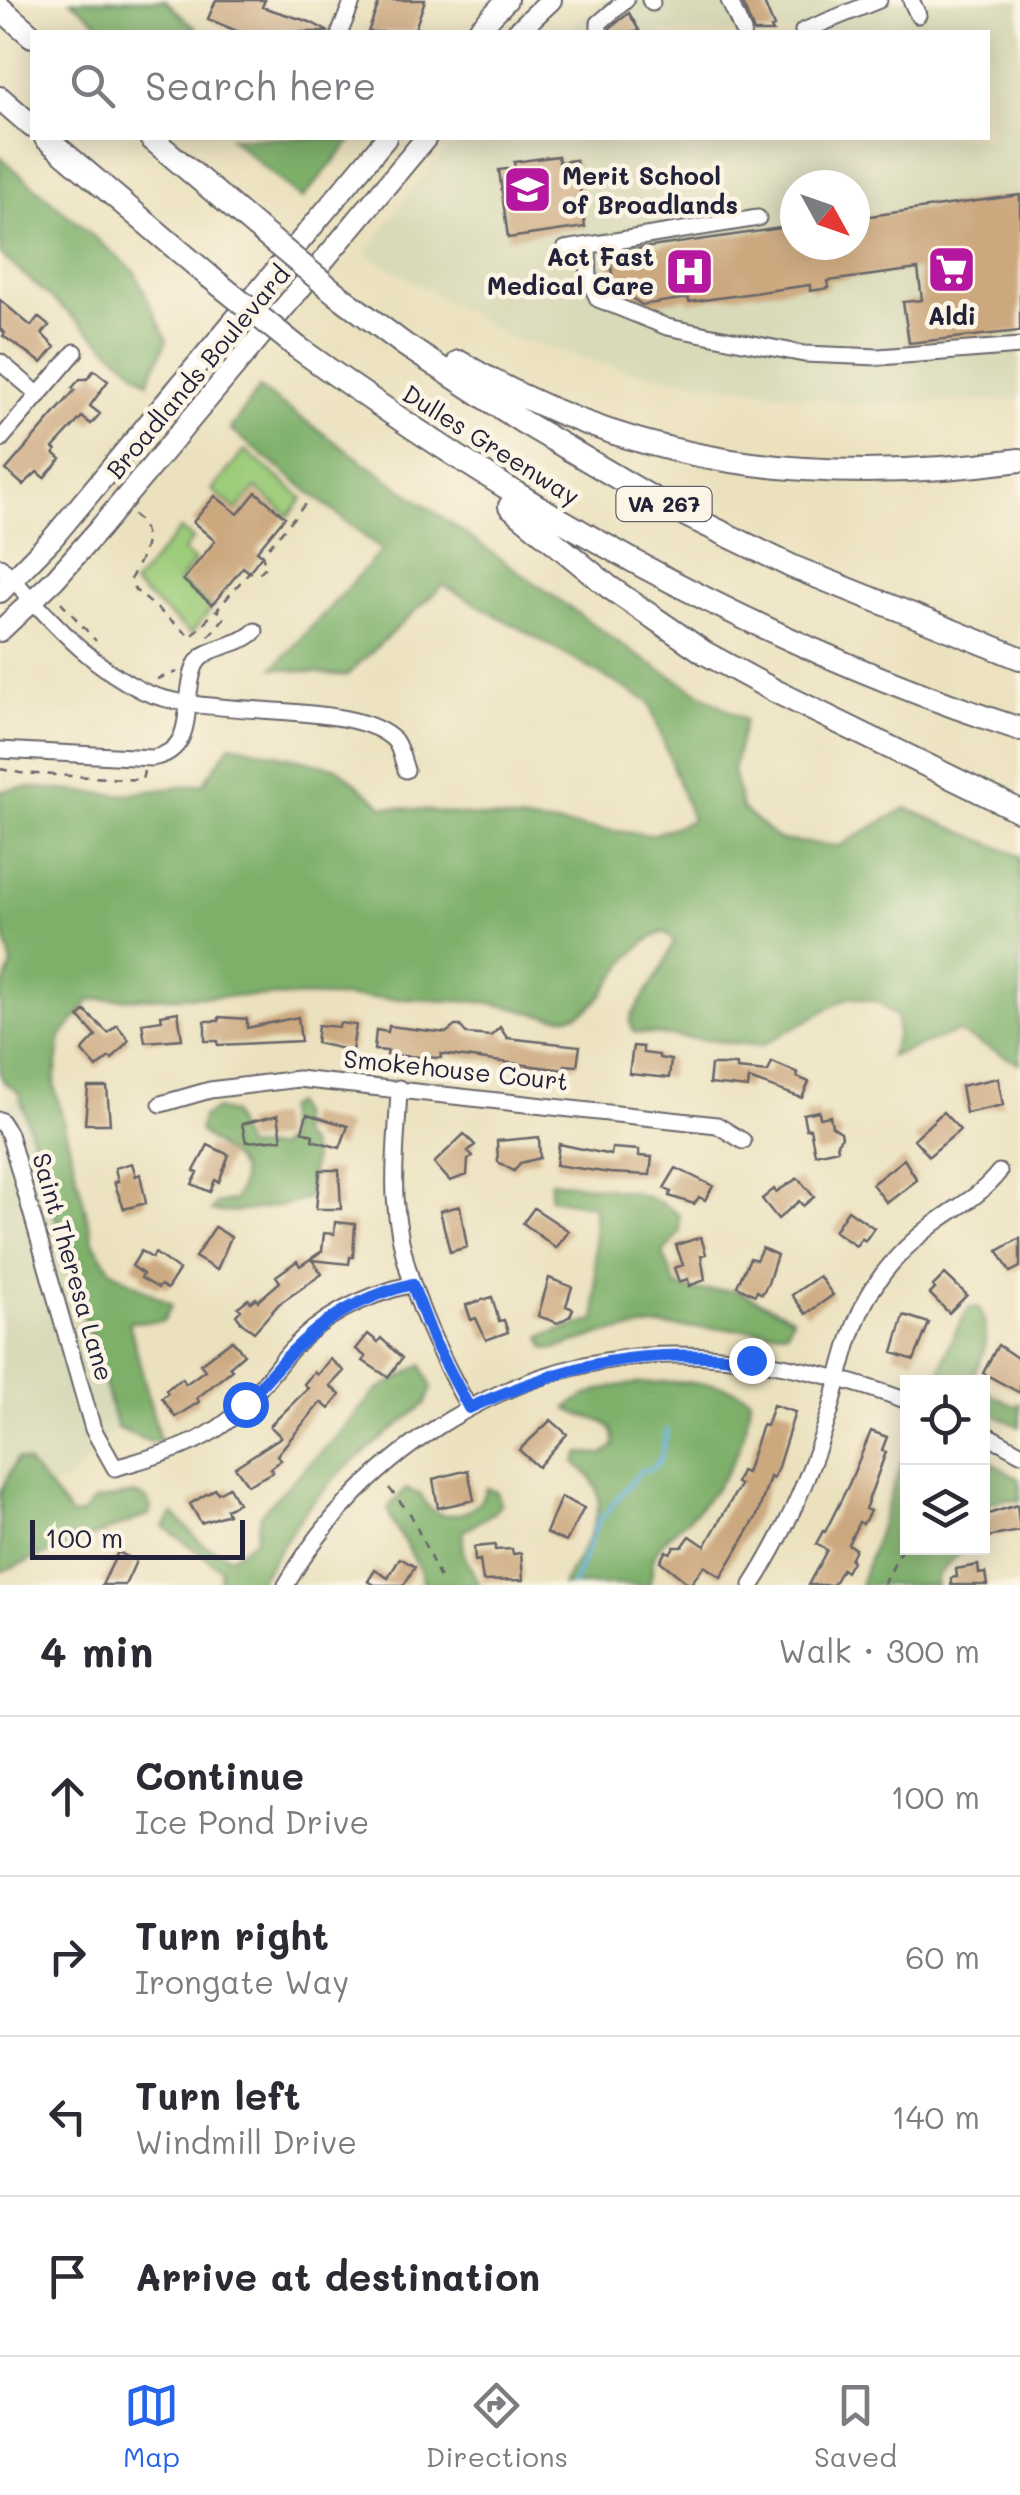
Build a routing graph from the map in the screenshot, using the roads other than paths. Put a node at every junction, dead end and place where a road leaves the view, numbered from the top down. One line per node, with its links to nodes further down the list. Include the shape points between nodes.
1 (352, 0): 8 (street)
2 (507, 0): 9 (main road)
3 (551, 0): 10 (main road)
4 (626, 0): 11 (street)
5 (729, 0): 12 (street)
6 (879, 0): 13 (street)
7 (0, 8): 14 (highway)
8 (341, 30)
9 (478, 30)
10 (520, 30)
11 (599, 30)
12 (742, 30)
13 (805, 30)
14 (30, 34)
15 (0, 98): 16 (highway)
16 (30, 124)
17 (48, 140): 30 (highway, Dulles Greenway / VA 267, bridge, via 297,347)
18 (153, 140): 24 (highway, Dulles Greenway / VA 267, bridge)
19 (384, 140): 32 (main road, Broadlands Boulevard, via 52,538)
20 (424, 140): 33 (main road, Broadlands Boulevard)
21 (758, 218): 22 (street)
22 (588, 245): 23 (street); 25 (street, via 589,280 598,299 667,327 804,354 878,357)
23 (565, 249)
24 (338, 295): 31 (highway, via 508,391 676,451 749,466 877,473); 36 (highway, Dulles Greenway / VA 267, via 524,422 659,502 792,567)
25 (1020, 346)
26 (75, 352): 28 (street)
27 (0, 362): 28 (street)
28 (39, 395): 29 (street)
29 (0, 440)
30 (438, 447): 38 (highway, Dulles Greenway / VA 267, via 604,546 760,626); 41 (highway, via 609,587 705,653)
31 (1020, 460)
32 (4, 579): 33 (street)
33 (33, 601): 34 (main road, Broadlands Boulevard); 37 (street, via 96,664 144,692)
34 (0, 631)
35 (255, 632): 37 (street, via 198,660)
36 (1020, 658)
37 (187, 705): 39 (street, via 183,734 168,756); 40 (street, via 369,725 396,742)
38 (1020, 729)
39 (0, 750)
40 (406, 770)
41 (1020, 812)
42 (399, 1088): 43 (street, Smokehouse Court, via 298,1078); 45 (street, Smokehouse Court, via 718,1125); 47 (street, via 395,1197)
43 (161, 1104)
44 (0, 1120): 47 (street, Saint Theresa Lane, via 94,1429 115,1468 199,1440 229,1420 294,1347 332,1316)
45 (742, 1141)
46 (998, 1172): 48 (street, via 980,1195 935,1223 886,1269 856,1322)
47 (412, 1284): 50 (street)
48 (839, 1379): 49 (street); 50 (street, via 719,1356 636,1356 558,1372); 54 (street, via 794,1507)
49 (900, 1398)
50 (469, 1408): 53 (street, via 368,1482)
51 (990, 1436): 52 (street)
52 (1020, 1453)
53 (286, 1585)
54 (752, 1585)

